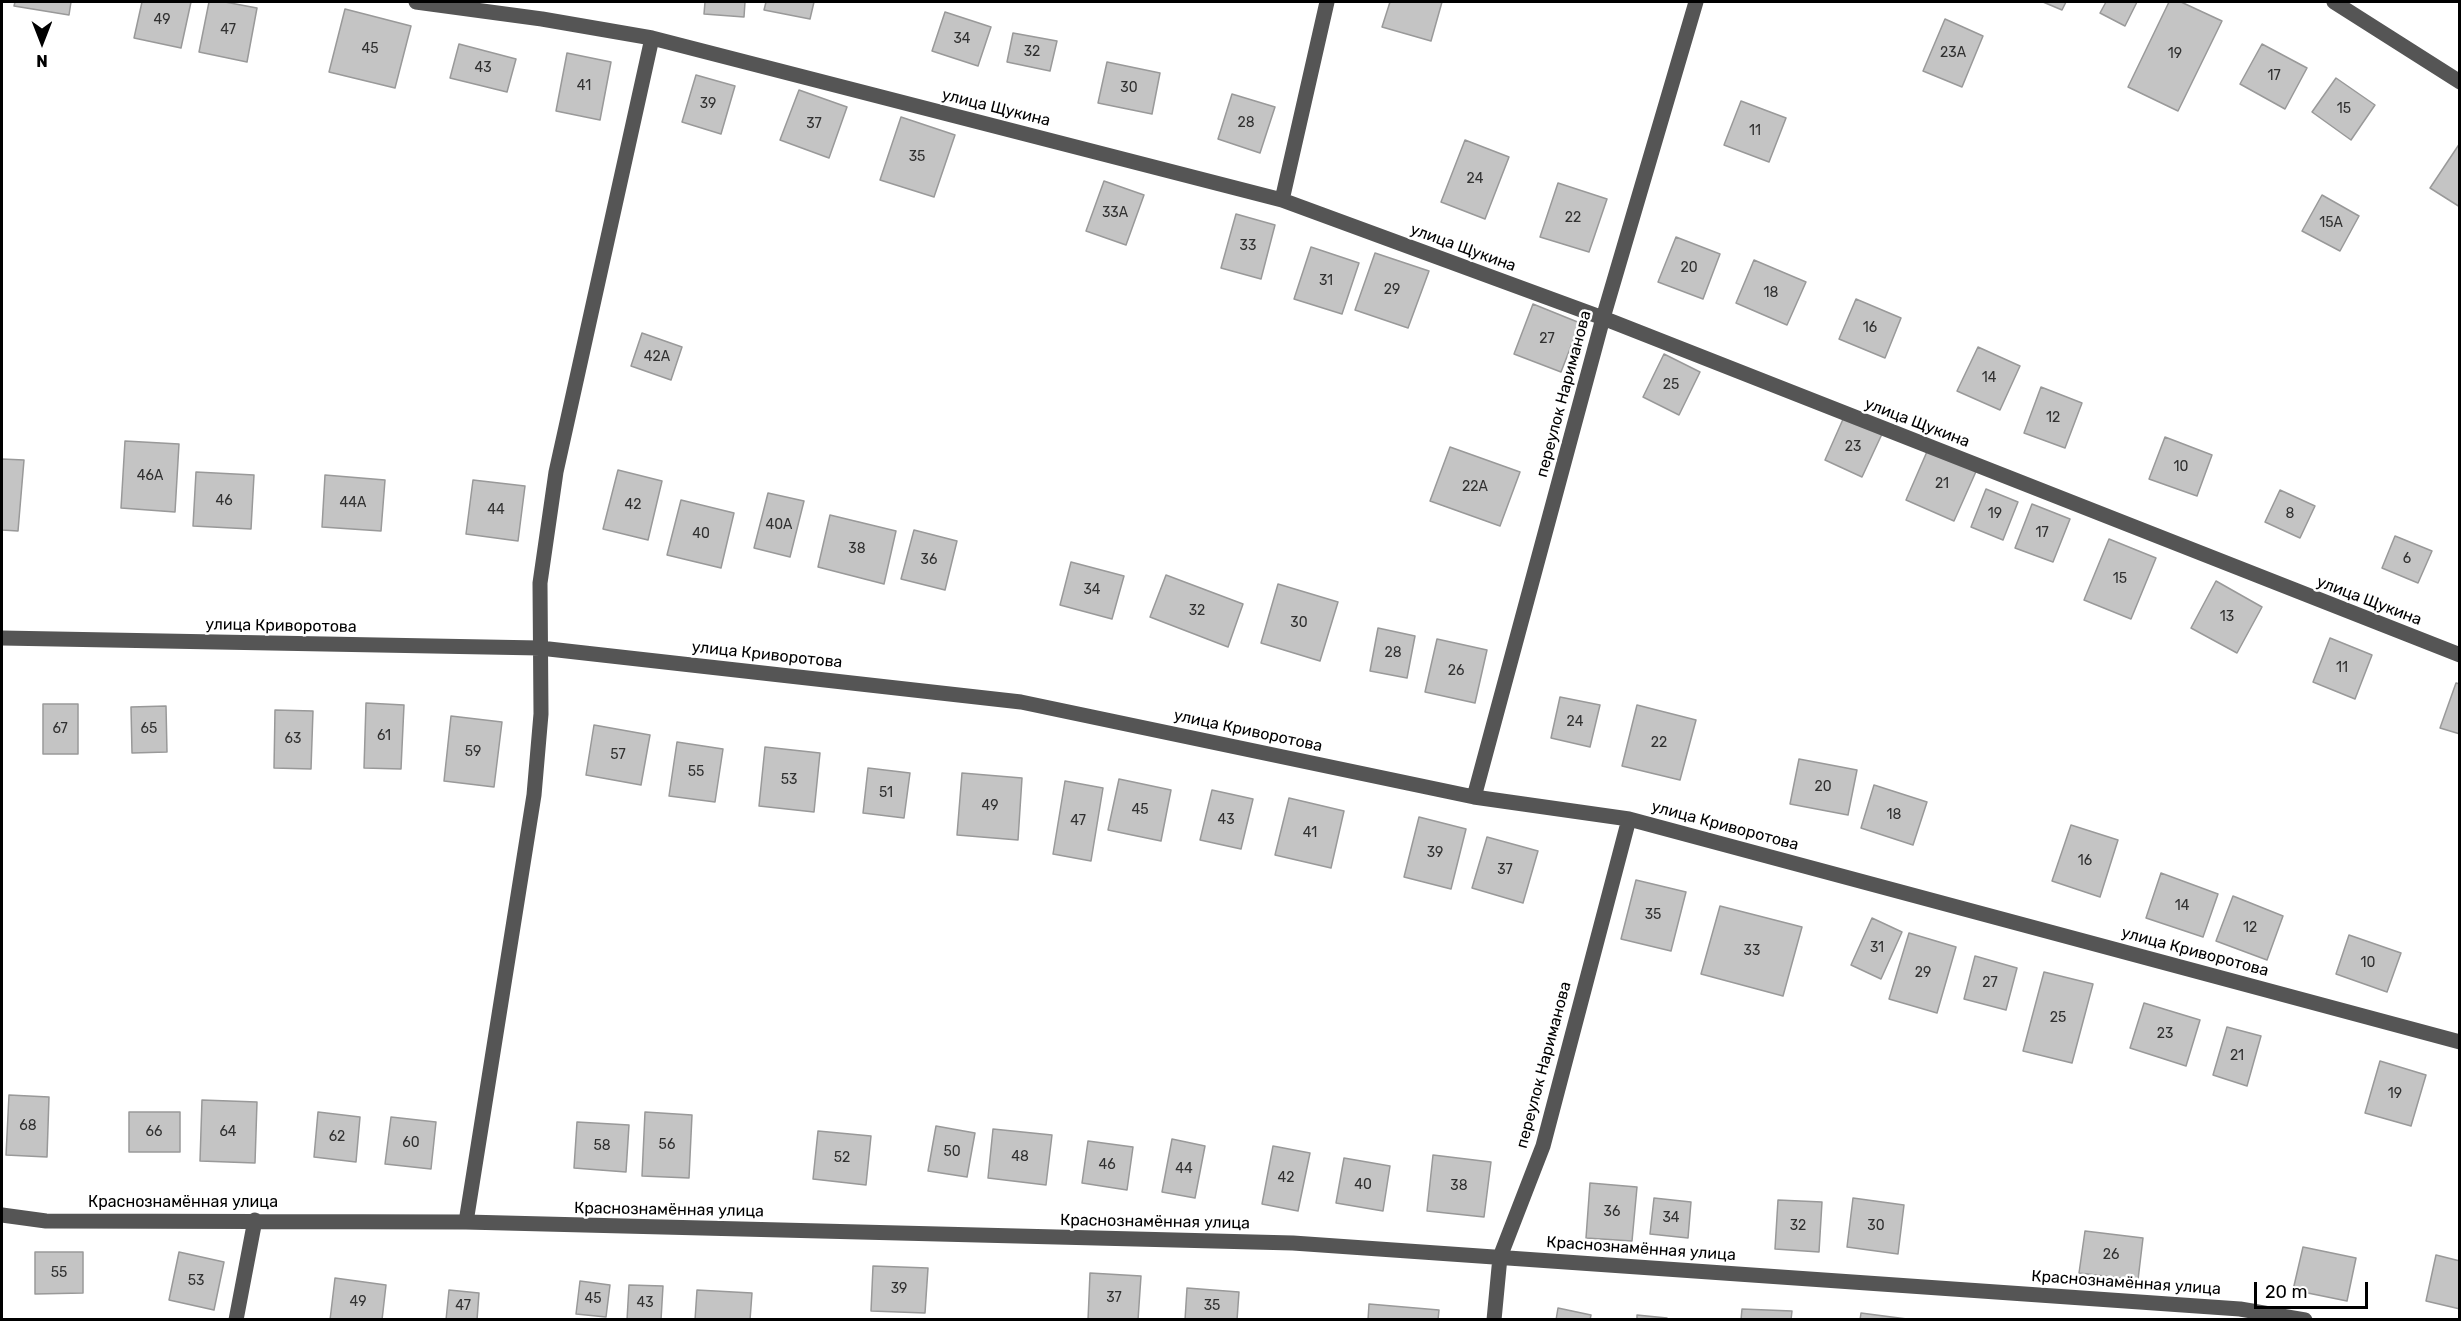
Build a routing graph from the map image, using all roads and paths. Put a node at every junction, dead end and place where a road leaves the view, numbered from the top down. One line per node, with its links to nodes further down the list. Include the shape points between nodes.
1 (416, 2): 5 (street, улица Щукина)
2 (1327, 2): 7 (street)
3 (1696, 2): 8 (street, переулок Нариманова)
4 (2334, 2): 6 (street)
5 (652, 38): 7 (street, улица Щукина); 10 (street, via 556,472 540,582)
6 (2460, 82)
7 (1282, 200): 8 (street, улица Щукина)
8 (1603, 318): 11 (street, улица Щукина); 12 (street, переулок Нариманова)
9 (2, 638): 10 (street, улица Криворотова)
10 (540, 648): 12 (street, улица Криворотова, via 1021,702); 17 (street, via 541,714 534,795)
11 (2460, 656)
12 (1474, 797): 13 (street, улица Криворотова)
13 (1629, 819): 14 (street, улица Криворотова); 18 (street, переулок Нариманова, via 1543,1146)
14 (2460, 1042)
15 (2, 1215): 16 (street, Краснознамённая улица, via 46,1221)
16 (255, 1220): 17 (street, Краснознамённая улица); 19 (street)
17 (466, 1222): 18 (street, Краснознамённая улица, via 1293,1243)
18 (1500, 1257): 20 (street, переулок Нариманова); 21 (street, Краснознамённая улица, via 2240,1309)
19 (236, 1320)
20 (1494, 1320)
21 (2305, 1320)

